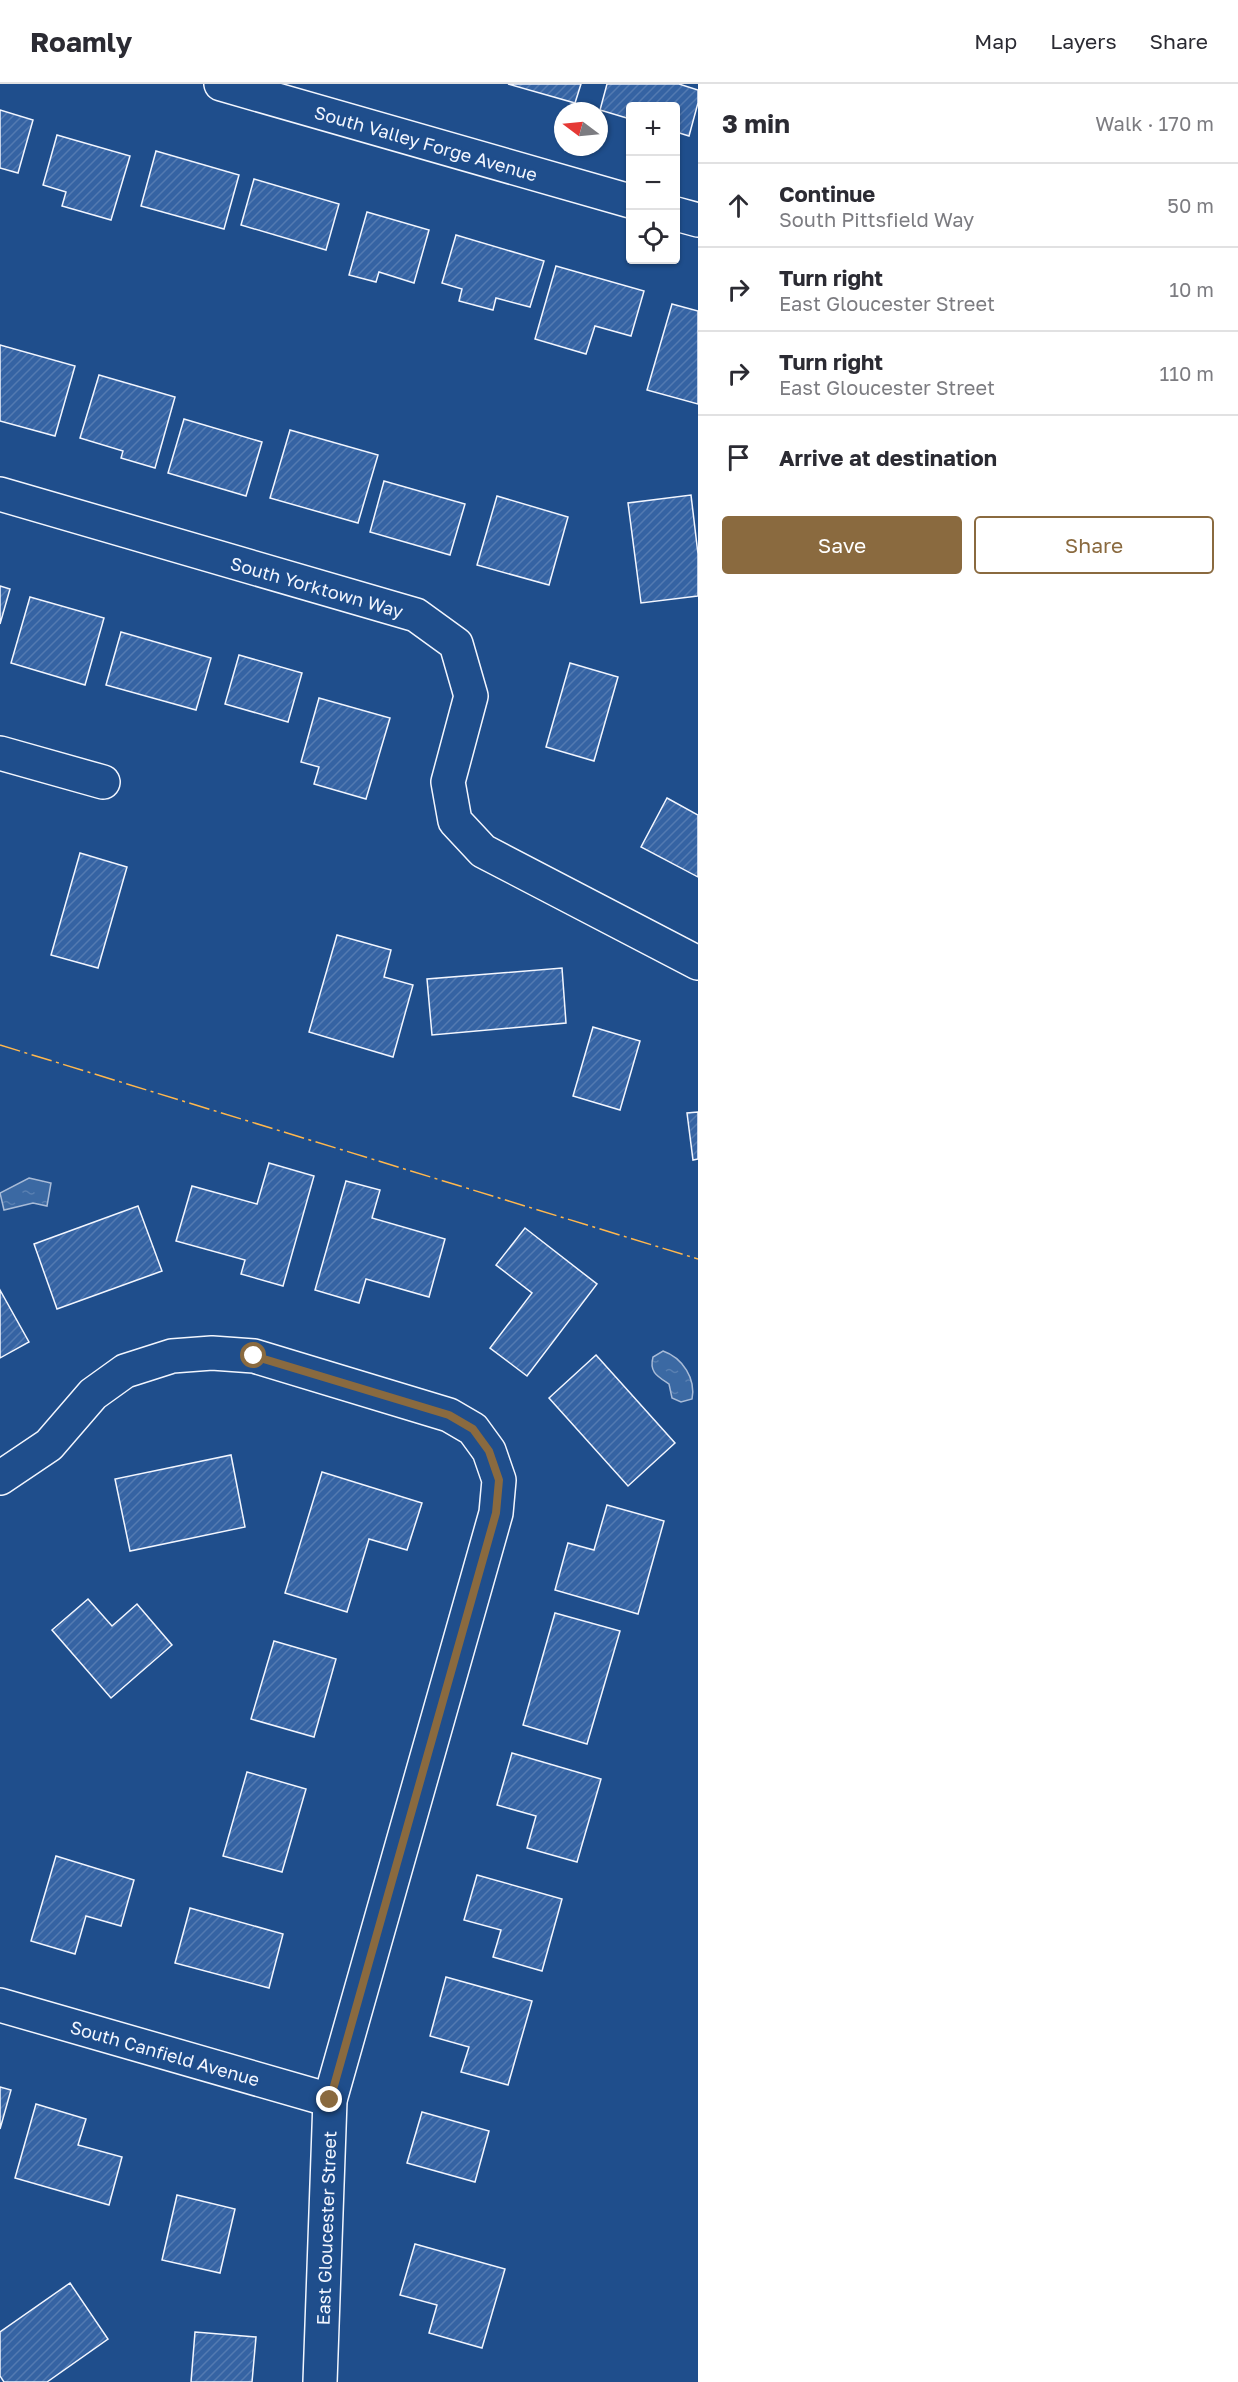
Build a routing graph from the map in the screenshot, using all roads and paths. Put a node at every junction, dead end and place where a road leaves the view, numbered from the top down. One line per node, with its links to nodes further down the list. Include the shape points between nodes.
1 (221, 84): 2 (street, South Valley Forge Avenue)
2 (626, 200)
3 (680, 215): 4 (street)
4 (698, 220)
5 (0, 494): 8 (street, South Yorktown Way, via 416,615 456,644 471,696 448,782 455,821 483,851)
6 (0, 753): 7 (street)
7 (103, 782)
8 (698, 963)
9 (0, 1478): 11 (street, East Gloucester Street, via 49,1445 93,1394 125,1371 172,1356 212,1353 254,1356 449,1415 473,1429 489,1451 499,1480 496,1513)
10 (0, 2006): 11 (street, South Canfield Avenue)
11 (330, 2100): 12 (street, East Gloucester Street)
12 (320, 2382)

